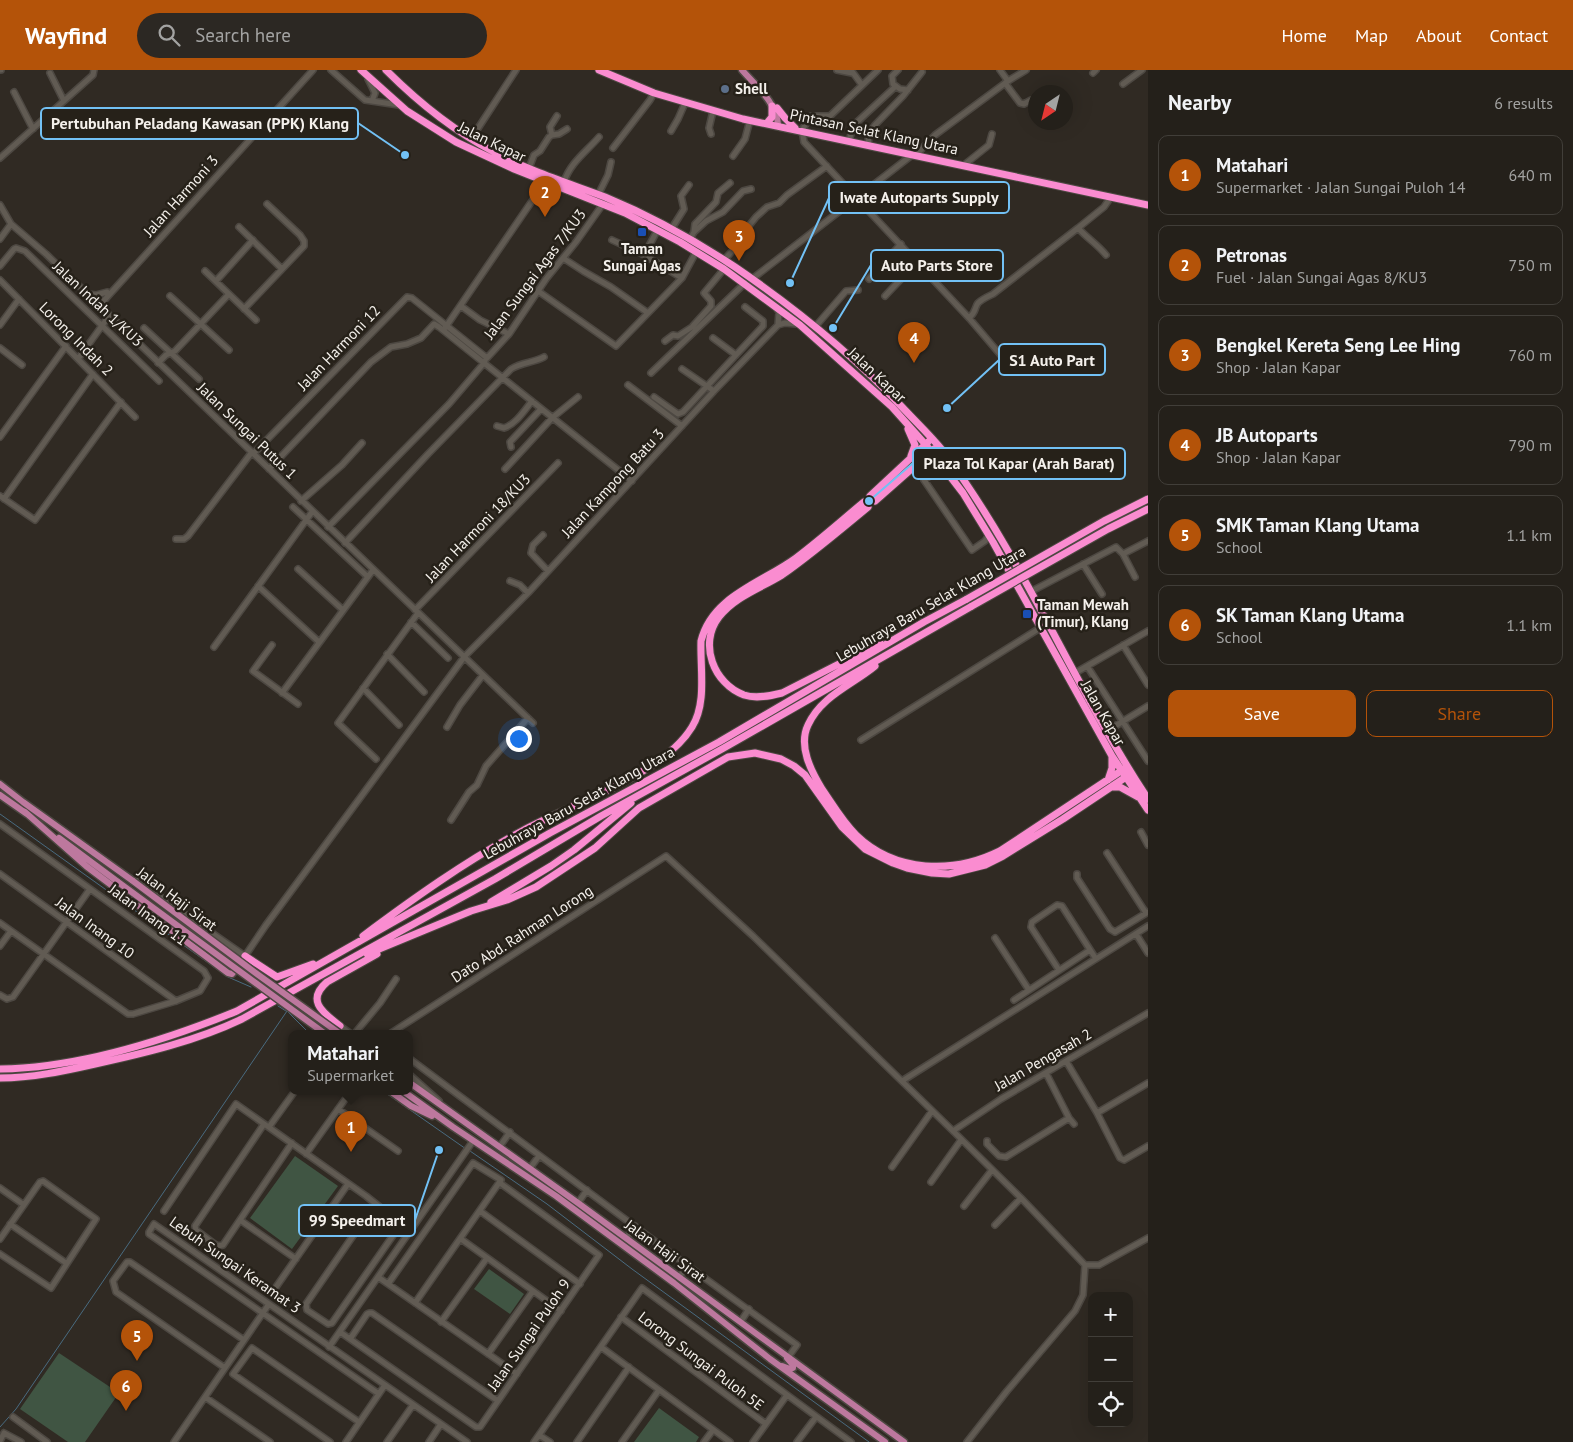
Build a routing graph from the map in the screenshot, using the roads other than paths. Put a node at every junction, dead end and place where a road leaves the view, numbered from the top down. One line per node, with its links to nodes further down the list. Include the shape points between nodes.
1 (308, 70): 67 (street, Jalan Harmoni 3)
2 (313, 70): 67 (street, Jalan Harmoni 3)
3 (331, 70): 26 (street, via 360,97)
4 (386, 70): 45 (highway, Jalan Kapar, via 430,109)
5 (516, 70): 45 (street)
6 (599, 70): 25 (highway, Pintasan Selat Klang Utara)
7 (742, 70): 31 (main road)
8 (837, 70): 16 (street)
9 (878, 70): 21 (street)
10 (898, 70): 22 (street, via 892,76)
11 (1000, 70): 19 (street)
12 (1026, 70): 19 (street)
13 (1142, 70): 20 (street)
14 (94, 71): 27 (street)
15 (362, 71): 26 (street, via 374,89); 30 (highway, Jalan Kapar)
16 (852, 71): 21 (street)
17 (922, 72): 23 (street)
18 (50, 74): 27 (street)
19 (1006, 82): 29 (street, via 1020,103); 50 (street, via 934,135)
20 (1123, 84)
21 (862, 85): 39 (street, via 830,116 812,116)
22 (896, 86): 23 (street); 46 (street, via 856,123)
23 (908, 90): 47 (street, via 875,124 868,136)
24 (14, 92): 37 (street)
25 (654, 93): 28 (highway, Pintasan Selat Klang Utara); 48 (street)
26 (372, 101): 30 (street)
27 (64, 102): 37 (street)
28 (685, 102): 32 (highway, Pintasan Selat Klang Utara); 40 (street)
29 (1028, 102)
30 (401, 106): 56 (highway, Jalan Kapar, via 456,142)
31 (775, 107): 35 (highway); 36 (main road); 39 (highway)
32 (713, 111): 34 (highway, Pintasan Selat Klang Utara); 41 (street, via 709,128)
33 (557, 116): 43 (street, via 550,127)
34 (750, 120): 35 (highway, Pintasan Selat Klang Utara); 49 (street, via 745,139)
35 (767, 123): 36 (highway, Pintasan Selat Klang Utara)
36 (779, 126): 39 (highway, Pintasan Selat Klang Utara)
37 (33, 129): 51 (street)
38 (567, 129): 43 (street)
39 (799, 130): 46 (highway, Pintasan Selat Klang Utara); 54 (street, via 804,142)
40 (671, 131)
41 (711, 134)
42 (992, 134): 53 (street, via 989,145)
43 (552, 135): 55 (street, via 534,155)
44 (599, 138): 57 (street, via 575,161)
45 (471, 139): 55 (highway, Jalan Kapar)
46 (849, 141): 47 (highway, Pintasan Selat Klang Utara)
47 (869, 146): 50 (highway, Pintasan Selat Klang Utara)
48 (612, 148)
49 (733, 156)
50 (914, 156): 53 (highway, Pintasan Selat Klang Utara); 62 (street)
51 (0, 158)
52 (611, 162): 61 (street)
53 (964, 165): 63 (highway, Pintasan Selat Klang Utara)
54 (827, 166): 62 (street); 84 (street, via 756,217 744,238)
55 (529, 168): 57 (highway, Jalan Kapar)
56 (545, 182): 66 (highway, Jalan Kapar); 106 (street)
57 (564, 182): 61 (highway, Jalan Kapar)
58 (730, 183): 74 (street, via 718,193 716,202 695,224)
59 (689, 185): 71 (street, via 681,196 684,208)
60 (751, 188): 74 (street, via 743,191 723,212 706,221)
61 (598, 195): 71 (highway, Jalan Kapar)
62 (857, 197): 78 (street); 92 (street)
63 (1111, 197): 68 (highway, Pintasan Selat Klang Utara); 72 (street)
64 (0, 204): 69 (street)
65 (267, 204): 88 (street, via 304,240 304,246)
66 (603, 204): 73 (highway, Jalan Kapar); 83 (street, Jalan Sungai Agas 7/KU3)
67 (188, 205): 99 (street, Jalan Harmoni 3)
68 (1148, 205)
69 (11, 224): 75 (street); 80 (street, Jalan Sungai Putus 1)
70 (239, 227): 76 (street)
71 (672, 228): 74 (highway, Jalan Kapar)
72 (1078, 228): 82 (street); 112 (street, via 978,303)
73 (657, 231): 79 (highway, Jalan Kapar); 81 (street)
74 (692, 235): 84 (highway, Jalan Kapar)
75 (0, 239)
76 (253, 240): 88 (street); 95 (street)
77 (612, 240): 81 (street)
78 (901, 244): 85 (street); 93 (street)
79 (696, 252): 89 (highway, Jalan Kapar); 91 (street)
80 (46, 254): 86 (street); 100 (street, Jalan Sungai Putus 1)
81 (644, 255): 91 (street)
82 (1106, 255)
83 (563, 258): 98 (street, Jalan Sungai Agas 7/KU3); 110 (street)
84 (724, 260): 92 (highway, Jalan Kapar)
85 (917, 262): 103 (street); 112 (street)
86 (38, 264): 87 (street, Jalan Indah 1/KU3, via 16,248); 118 (street, Jalan Indah 1/KU3)
87 (0, 266)
88 (282, 269): 109 (street)
89 (724, 269): 96 (highway, Jalan Kapar); 124 (street, via 704,293 711,306 692,327)
90 (205, 271): 95 (street)
91 (682, 278): 110 (street)
92 (752, 279): 119 (highway, Jalan Kapar)
93 (869, 279)
94 (0, 280): 104 (street, Lorong Indah 2)
95 (216, 281): 101 (street)
96 (745, 283): 108 (highway, Jalan Kapar); 137 (street)
97 (858, 290): 119 (street, via 846,292)
98 (538, 291): 110 (street, via 616,346); 122 (street, Jalan Sungai Agas 7/KU3)
99 (108, 293): 100 (street); 105 (street, Jalan Harmoni 3); 111 (street)
100 (86, 294): 105 (street, Jalan Sungai Putus 1)
101 (229, 294): 109 (street); 115 (street)
102 (170, 296): 115 (street)
103 (885, 296)
104 (19, 299): 114 (street); 125 (street, Lorong Indah 2)
105 (97, 305): 111 (street, Jalan Sungai Putus 1)
106 (461, 306): 121 (street); 122 (street)
107 (745, 306): 129 (street, via 763,321 763,326)
108 (776, 306): 116 (street); 117 (highway, Jalan Kapar)
109 (244, 309): 113 (street)
110 (648, 313)
111 (108, 314): 118 (street); 133 (street, Jalan Sungai Putus 1)
112 (969, 318): 135 (street)
113 (256, 320)
114 (0, 324)
115 (201, 324): 127 (street); 128 (street)
116 (778, 325): 117 (street); 144 (street, Jalan Kampong Batu 3)
117 (800, 325): 152 (highway, Jalan Kapar)
118 (102, 326): 131 (street); 141 (street, Jalan Indah 1/KU3)
119 (815, 327): 156 (highway, Jalan Kapar, via 870,374)
120 (144, 328): 128 (street)
121 (445, 328): 132 (street); 162 (street, Jalan Harmoni 12, via 407,297); 165 (street, via 434,324 421,338 391,347 371,362)
122 (508, 334): 132 (street, Jalan Sungai Agas 7/KU3)
123 (713, 338): 129 (street)
124 (665, 341)
125 (66, 346): 131 (street, Lorong Indah 2); 155 (street)
126 (0, 348): 134 (street)
127 (229, 350)
128 (171, 353): 133 (street); 140 (street)
129 (736, 355): 143 (street)
130 (544, 357): 139 (street, via 517,366)
131 (78, 359): 138 (street, Lorong Indah 2)
132 (485, 360): 139 (street); 178 (street, Jalan Sungai Agas 7/KU3, via 449,404)
133 (158, 363): 162 (street, Jalan Sungai Putus 1)
134 (22, 365)
135 (1010, 366)
136 (682, 369): 143 (street)
137 (651, 373)
138 (93, 374): 148 (street, Lorong Indah 2); 170 (street)
139 (503, 378): 147 (street); 183 (street)
140 (199, 379)
141 (159, 381)
142 (628, 385): 154 (street)
143 (706, 386): 144 (street); 146 (street, via 678,414)
144 (714, 391): 154 (street, Jalan Kampong Batu 3)
145 (578, 397): 151 (street)
146 (654, 397)
147 (532, 401): 149 (street); 153 (street, via 508,427)
148 (121, 402): 150 (street, Lorong Indah 2); 170 (street, via 35,520)
149 (541, 409): 151 (street); 160 (street, via 510,442)
150 (135, 417)
151 (552, 418): 166 (street); 168 (street)
152 (903, 418): 158 (highway, Jalan Kapar); 164 (highway, via 915,444)
153 (497, 426)
154 (682, 426): 168 (street, Jalan Kampong Batu 3)
155 (0, 438)
156 (932, 439): 158 (highway); 159 (highway, Jalan Kapar)
157 (362, 443): 173 (street)
158 (926, 445): 161 (highway, Jalan Kapar); 164 (highway)
159 (938, 446): 161 (highway); 193 (highway, Jalan Kapar, via 968,487)
160 (511, 447)
161 (932, 452): 164 (highway); 169 (highway, Jalan Kapar)
162 (253, 453): 165 (street, Jalan Sungai Putus 1); 181 (street, via 188,536)
163 (558, 463): 197 (street, Jalan Harmoni 18/KU3)
164 (909, 466): 167 (highway, via 930,465); 171 (highway)
165 (269, 469): 173 (street, Jalan Sungai Putus 1)
166 (505, 469)
167 (948, 477): 169 (highway); 180 (street, via 936,475 924,480 972,550)
168 (632, 481): 188 (street, Jalan Kampong Batu 3)
169 (954, 482): 180 (highway, Jalan Kapar)
170 (2, 498)
171 (872, 499)
172 (1148, 499): 199 (highway, Lebuhraya Baru Selat Klang Utara, bridge)
173 (301, 500): 176 (street, Jalan Sungai Putus 1)
174 (294, 507): 177 (street)
175 (1148, 509): 207 (highway, Lebuhraya Baru Selat Klang Utara, bridge)
176 (312, 512): 177 (street); 178 (street, Jalan Sungai Putus 1)
177 (307, 519): 189 (street); 192 (street)
178 (328, 527): 183 (street, Jalan Sungai Putus 1)
179 (543, 535): 188 (street, via 533,545 531,553)
180 (989, 535): 200 (highway, Jalan Kapar)
181 (176, 539)
182 (1148, 541): 184 (street)
183 (345, 543): 187 (street, Jalan Sungai Putus 1)
184 (1122, 554): 185 (street, via 1112,548); 190 (street)
185 (1083, 564): 193 (street); 195 (street)
186 (298, 569): 196 (street)
187 (374, 570): 189 (street); 197 (street, Jalan Sungai Putus 1)
188 (548, 571): 194 (street, Jalan Kampong Batu 3)
189 (368, 577): 196 (street)
190 (1135, 577)
191 (510, 581): 194 (street)
192 (258, 586): 202 (street); 205 (street)
193 (1030, 592): 211 (highway, Jalan Kapar)
194 (528, 593): 208 (street, Jalan Kampong Batu 3)
195 (1102, 594)
196 (343, 610): 202 (street)
197 (417, 612): 198 (street, Jalan Harmoni 18/KU3); 208 (street, Jalan Sungai Putus 1)
198 (411, 622): 206 (street, Jalan Harmoni 18/KU3); 209 (street)
199 (924, 622): 260 (highway, Lebuhraya Baru Selat Klang Utara, via 719,742 550,833); 260 (highway, via 782,693 766,697 745,695 726,685 715,670 709,649 718,617 734,602 802,560 866,504 794,559 726,601 712,615 701,641 700,705 694,725 670,754 623,782 523,830 482,854 415,898)
200 (1040, 628): 225 (street); 226 (highway, Jalan Kapar)
201 (1148, 631): 204 (street)
202 (319, 642): 215 (street)
203 (272, 645): 215 (street, via 254,671)
204 (1124, 645): 210 (street); 213 (street)
205 (214, 646)
206 (387, 654): 214 (street, Jalan Harmoni 18/KU3); 216 (street)
207 (889, 655): 231 (highway, via 821,705 807,727 804,739 811,767 836,810 857,835 880,852 908,863 932,866 949,867 983,859); 233 (highway, Lebuhraya Baru Selat Klang Utara)
208 (465, 656): 212 (street, Jalan Sungai Putus 1); 259 (street, Jalan Kampong Batu 3)
209 (448, 658)
210 (1087, 666): 211 (street); 220 (street)
211 (1075, 673): 224 (highway, Jalan Kapar)
212 (483, 675): 219 (street, Jalan Sungai Putus 1); 223 (street)
213 (1148, 685)
214 (363, 688): 222 (street); 227 (street, Jalan Harmoni 18/KU3, via 338,723)
215 (282, 692): 217 (street)
216 (424, 692)
217 (298, 704)
218 (1148, 706): 220 (street)
219 (528, 718): 221 (street, Jalan Sungai Putus 1); 237 (street, via 486,766 477,785)
220 (1123, 721): 224 (street); 228 (street)
221 (533, 722)
222 (399, 725)
223 (447, 727)
224 (1107, 731): 229 (highway, Jalan Kapar)
225 (861, 740)
226 (1112, 756): 229 (highway, Jalan Kapar); 231 (highway)
227 (376, 759)
228 (1148, 761)
229 (1126, 772): 231 (highway); 234 (highway, Jalan Kapar)
230 (0, 784): 242 (main road, Jalan Haji Sirat)
231 (1109, 784): 234 (highway); 246 (highway, via 1003,856 985,865 949,874 932,873 893,863 865,848 842,826 805,775 781,758 755,753 728,757 639,808 595,848 536,887)
232 (0, 795): 236 (main road, Jalan Haji Sirat)
233 (639, 796): 246 (highway, via 566,856); 262 (highway, Lebuhraya Baru Selat Klang Utara)
234 (1144, 799): 235 (highway, Jalan Kapar)
235 (1148, 810)
236 (25, 812): 259 (main road, via 86,866 228,973 234,972); 270 (main road, Jalan Haji Sirat, bridge)
237 (451, 820)
238 (0, 824): 245 (street, Jalan Inang 11)
239 (1141, 832): 240 (street)
240 (1148, 845)
241 (1107, 853): 247 (street)
242 (111, 866): 259 (street, via 146,886); 271 (main road, Jalan Haji Sirat, bridge, via 257,974)
243 (0, 874): 249 (street, Jalan Inang 10)
244 (1077, 874): 247 (street, via 1110,929 1115,932)
245 (90, 889): 249 (street); 268 (street, Jalan Inang 11, via 207,974 203,989)
246 (480, 908): 254 (highway)
247 (1147, 912)
248 (0, 923): 251 (street)
249 (67, 923): 258 (street); 268 (street, Jalan Inang 10)
250 (1148, 926): 252 (street)
251 (11, 931): 255 (street); 258 (street)
252 (1136, 934): 257 (street); 261 (street)
253 (995, 938): 265 (street)
254 (398, 941): 262 (highway); 271 (highway, via 320,988 317,994 321,1010)
255 (0, 946)
256 (1090, 950): 261 (street); 263 (street); 263 (street, via 1062,906 1057,905 1032,922 1031,927)
257 (1148, 953)
258 (44, 955): 266 (street, via 13,998); 268 (street, Jalan Inang 11, via 124,1012 133,1014)
259 (245, 956): 260 (highway, via 277,977)
260 (337, 956): 276 (highway, Lebuhraya Baru Selat Klang Utara, via 237,1011 195,1028 56,1065)
261 (1096, 959): 280 (street)
262 (335, 966): 279 (highway, Lebuhraya Baru Selat Klang Utara, via 242,1019 191,1040 62,1072)
263 (1059, 970): 265 (street)
264 (396, 979): 272 (street)
265 (1029, 990): 267 (street)
266 (0, 995)
267 (1014, 1000)
268 (176, 1001)
269 (1148, 1013): 275 (street, Jalan Pengasah 2)
270 (320, 1030)
271 (340, 1030)
272 (358, 1030)
273 (396, 1030): 280 (street, Dato Abd. Rahman Lorong, via 666,856)
274 (413, 1061): 297 (street)
275 (1066, 1061): 277 (street, Jalan Pengasah 2); 290 (street)
276 (0, 1069)
277 (1046, 1073): 291 (street); 296 (street, Jalan Pengasah 2)
278 (413, 1077): 289 (street)
279 (0, 1078)
280 (902, 1081): 288 (street)
281 (1148, 1083): 290 (street)
282 (413, 1085): 289 (main road, Jalan Haji Sirat)
283 (292, 1095): 295 (street)
284 (348, 1095): 287 (street)
285 (396, 1095): 292 (main road, via 416,1109)
286 (409, 1095): 292 (main road, Jalan Haji Sirat)
287 (338, 1109): 304 (street); 305 (street)
288 (932, 1111): 296 (street); 309 (street)
289 (450, 1112): 302 (main road, Jalan Haji Sirat)
290 (1097, 1113): 303 (street, via 1120,1158 1124,1160)
291 (1069, 1118): 294 (street); 299 (street, via 1006,1157 999,1156)
292 (445, 1122): 301 (main road, Jalan Haji Sirat)
293 (264, 1124): 295 (street); 323 (street, via 236,1104); 324 (street, via 195,1226 220,1246)
294 (1074, 1124)
295 (270, 1127): 300 (street)
296 (953, 1131): 298 (street)
297 (510, 1132): 302 (street); 306 (street)
298 (961, 1140): 311 (street); 313 (street)
299 (986, 1141)
300 (292, 1143): 305 (street); 324 (street)
301 (471, 1144): 307 (street); 362 (main road, Jalan Haji Sirat, via 556,1196)
302 (500, 1146): 310 (main road, Jalan Haji Sirat)
303 (1148, 1146)
304 (398, 1151)
305 (306, 1154): 314 (street)
306 (539, 1156): 310 (street); 316 (street)
307 (461, 1158): 308 (street); 329 (street)
308 (473, 1164): 312 (street); 342 (street)
309 (892, 1167)
310 (530, 1168): 318 (main road, Jalan Haji Sirat)
311 (992, 1170): 317 (street); 321 (street)
312 (500, 1182): 322 (street); 343 (street, Jalan Sungai Puloh 9, via 600,1255)
313 (931, 1182)
314 (348, 1184): 319 (street); 336 (street)
315 (0, 1188): 320 (street)
316 (587, 1190): 318 (street); 328 (street)
317 (1022, 1198): 327 (street); 338 (street)
318 (578, 1203): 330 (main road, Jalan Haji Sirat)
319 (375, 1204): 326 (street); 326 (street, via 306,1304 307,1310 328,1324 332,1323)
320 (24, 1205): 325 (street); 337 (street, via 43,1181 96,1218)
321 (964, 1206)
322 (480, 1211): 333 (street); 343 (street)
323 (164, 1212)
324 (240, 1220): 336 (street)
325 (10, 1224): 332 (street); 337 (street)
326 (401, 1224): 329 (street)
327 (995, 1225)
328 (635, 1226): 330 (street); 339 (street)
329 (410, 1231): 340 (street)
330 (626, 1238): 341 (main road, Jalan Haji Sirat)
331 (1148, 1238): 338 (street, via 1099,1265)
332 (0, 1239)
333 (461, 1239): 335 (street); 346 (street)
334 (0, 1254): 337 (street, via 49,1288)
335 (487, 1258): 345 (street); 353 (street)
336 (296, 1259): 344 (street)
337 (66, 1263)
338 (1085, 1265): 404 (street, via 1083,1295 1075,1311)
339 (688, 1266): 341 (street); 348 (street)
340 (378, 1277): 342 (street); 354 (street)
341 (679, 1278): 352 (main road, Jalan Haji Sirat)
342 (388, 1284): 346 (street)
343 (580, 1284): 349 (street, Jalan Sungai Puloh 9)
344 (276, 1287)
345 (533, 1291): 349 (street); 360 (street)
346 (415, 1303): 353 (street)
347 (268, 1304): 350 (street); 350 (street, Lebuh Sungai Keramat 3, via 154,1224 149,1234); 358 (street, Lebuh Sungai Keramat 3)
348 (749, 1310): 352 (street); 361 (street, via 797,1345)
349 (561, 1311): 365 (street, Jalan Sungai Puloh 9)
350 (262, 1313): 356 (street); 368 (street, Lebuh Sungai Keramat 3)
351 (622, 1317): 359 (street); 369 (street, via 642,1288); 379 (street, Lorong Sungai Puloh 5E)
352 (741, 1321): 357 (main road, Jalan Haji Sirat)
353 (441, 1322): 360 (street)
354 (340, 1332): 355 (street); 358 (street)
355 (350, 1339): 372 (street, via 367,1314 372,1314); 372 (street, Jalan Sungai Puloh 9, via 478,1428)
356 (244, 1340): 364 (street); 364 (street, via 130,1262 113,1281 116,1292)
357 (770, 1342): 361 (main road, Jalan Haji Sirat); 362 (main road, via 793,1368 786,1368)
358 (330, 1346): 366 (street, Lebuh Sungai Keramat 3)
359 (601, 1346): 363 (street); 382 (street)
360 (488, 1354): 365 (street)
361 (789, 1356): 371 (main road, Jalan Haji Sirat)
362 (770, 1359): 374 (main road, Jalan Haji Sirat)
363 (629, 1367): 367 (street); 395 (street)
364 (225, 1368): 370 (street)
365 (517, 1374): 372 (street, Jalan Sungai Puloh 9)
366 (385, 1385): 368 (street); 373 (street, Lebuh Sungai Keramat 3)
367 (659, 1390): 380 (street); 396 (street)
368 (379, 1394): 377 (street)
369 (787, 1395): 376 (street); 379 (street)
370 (205, 1397): 386 (street); 387 (street)
371 (844, 1397): 374 (main road, via 821,1385 817,1388); 403 (main road, Jalan Haji Sirat)
372 (498, 1401)
373 (413, 1405): 378 (street, Lebuh Sungai Keramat 3); 390 (street)
374 (838, 1408): 402 (main road, Jalan Haji Sirat)
375 (13, 1417): 384 (street)
376 (816, 1417): 400 (street); 401 (street)
377 (359, 1422): 388 (street, via 252,1348 233,1374); 389 (street)
378 (441, 1424): 391 (street); 392 (street, Lebuh Sungai Keramat 3)
379 (766, 1424): 399 (street)
380 (713, 1430): 397 (street); 398 (street)
381 (2, 1434): 383 (street); 385 (street)
382 (539, 1434): 393 (street); 394 (street)
383 (0, 1441)
384 (42, 1441)
385 (20, 1442)
386 (174, 1442)
387 (270, 1442)
388 (330, 1442)
389 (346, 1442)
390 (387, 1442)
391 (429, 1442)
392 (467, 1442)
393 (534, 1442)
394 (550, 1442)
395 (578, 1442)
396 (622, 1442)
397 (704, 1442)
398 (730, 1442)
399 (753, 1442)
400 (797, 1442)
401 (851, 1442)
402 (885, 1442)
403 (904, 1442)
404 (968, 1442)

